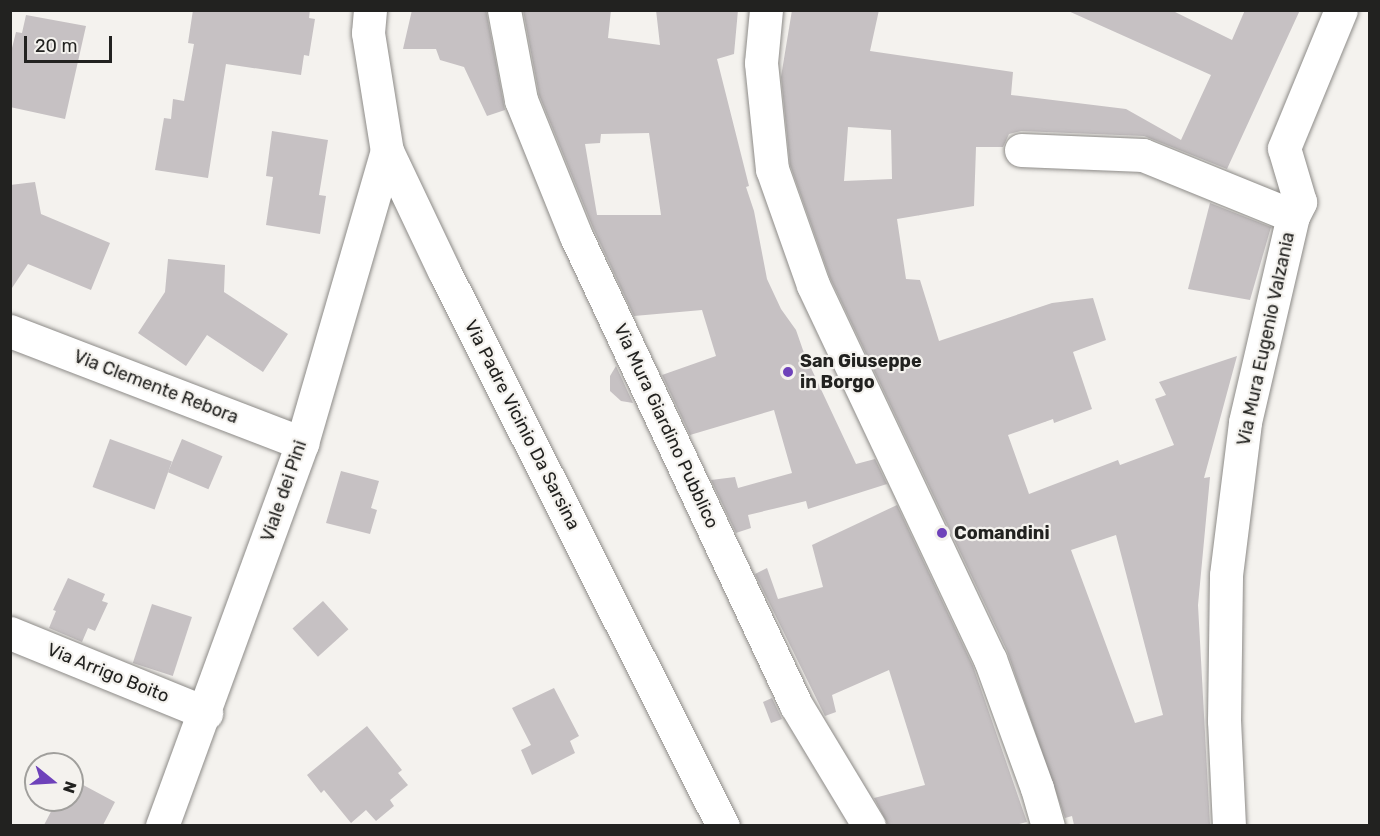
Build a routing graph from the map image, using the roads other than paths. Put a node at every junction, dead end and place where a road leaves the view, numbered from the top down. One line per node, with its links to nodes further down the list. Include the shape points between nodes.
1 (370, 10): 6 (street, Via Padre Vicinio Da Sarsina, via 368,33)
2 (504, 10): 14 (street, Via Mura Giardino Pubblico, via 521,100 576,237 796,705)
3 (766, 10): 15 (street, via 761,63 772,169 783,201 813,285 990,659)
4 (1341, 10): 7 (street, Via Mura Eugenio Valzania, via 1284,148 1299,202)
5 (1021, 150): 7 (street, via 1143,155)
6 (387, 151): 9 (street, Viale dei Pini); 13 (street, Via Padre Vicinio Da Sarsina)
7 (1293, 216): 16 (street, Via Mura Eugenio Valzania, via 1245,422 1226,575 1224,721)
8 (10, 330): 9 (street, Via Clemente Rebora)
9 (302, 443): 11 (street, Viale dei Pini)
10 (10, 633): 11 (street, Via Arrigo Boito)
11 (206, 713): 12 (street, Viale dei Pini)
12 (162, 825)
13 (723, 825)
14 (869, 825)
15 (1048, 825)
16 (1230, 825)

